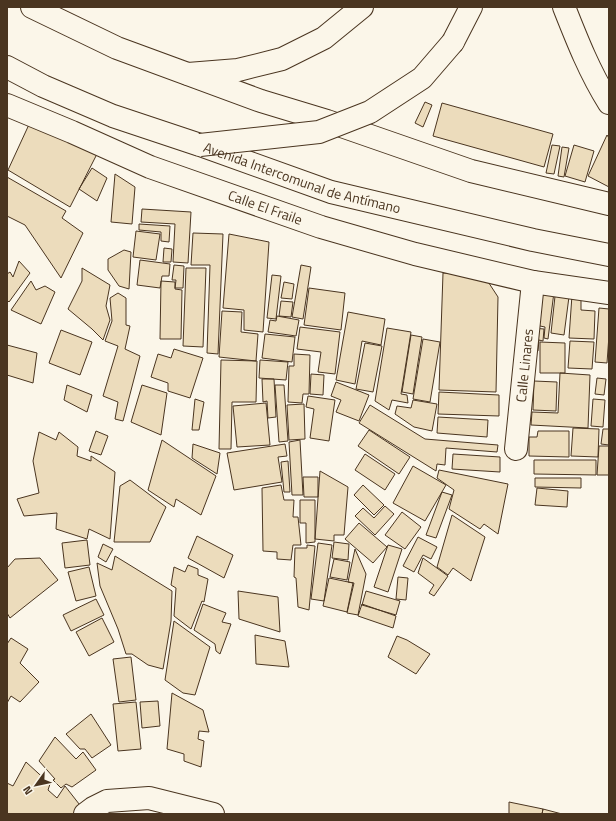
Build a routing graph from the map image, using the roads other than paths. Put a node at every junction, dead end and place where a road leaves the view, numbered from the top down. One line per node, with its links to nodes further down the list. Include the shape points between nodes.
1 (32, 7): 6 (main road, via 117,48)
2 (362, 7): 6 (main road, via 324,38 282,60 238,70)
3 (471, 7): 9 (main road, bridge, via 453,42 422,78 370,112 319,132)
4 (564, 7): 7 (main road, via 582,53)
5 (7, 67): 9 (main road, Avenida Intercomunal de Antímano, via 43,86 113,116)
6 (188, 74): 10 (main road, via 471,171)
7 (609, 102)
8 (7, 105): 12 (main road, Calle El Fraile, via 150,167 321,227 415,254)
9 (200, 145): 11 (main road, Avenida Intercomunal de Antímano, via 330,192 533,240)
10 (609, 204)
11 (609, 255)
12 (533, 282): 13 (main road, Calle El Fraile); 14 (main road, Calle Linares)
13 (609, 293)
14 (516, 449)
15 (85, 814): 16 (main road, via 107,802 149,798)
16 (213, 814)

